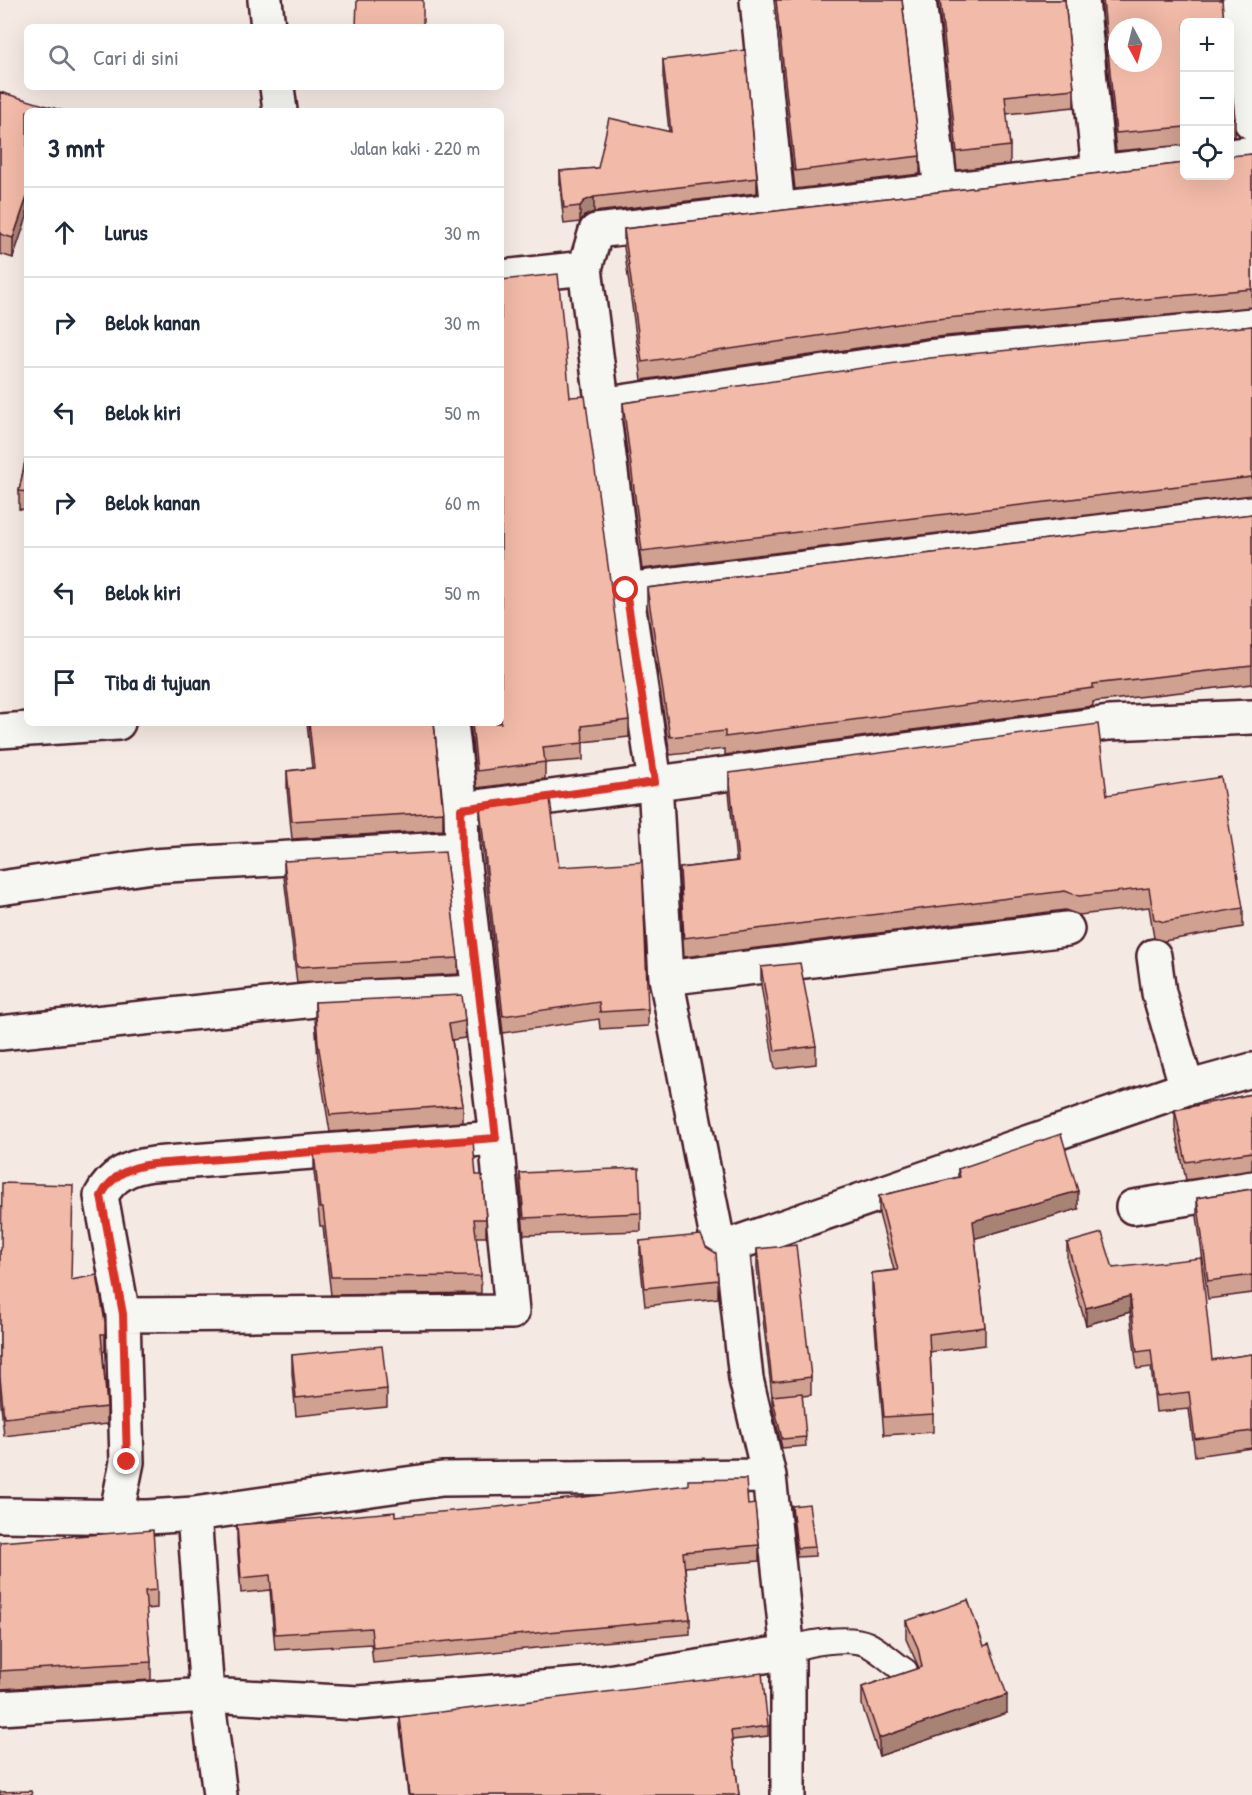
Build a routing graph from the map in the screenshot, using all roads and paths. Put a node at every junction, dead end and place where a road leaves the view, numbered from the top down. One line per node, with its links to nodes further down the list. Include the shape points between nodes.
1 (265, 0): 6 (street)
2 (757, 0): 15 (street)
3 (919, 0): 14 (street)
4 (1082, 0): 13 (street)
5 (1239, 0): 9 (street)
6 (268, 24)
7 (277, 90): 8 (street)
8 (280, 108)
9 (1252, 124)
10 (1252, 153): 11 (street)
11 (1234, 155)
12 (1180, 163): 13 (street)
13 (1099, 172): 14 (street)
14 (941, 191): 15 (street)
15 (778, 210): 16 (street, via 596,231)
16 (585, 268): 17 (street); 19 (street)
17 (504, 277)
18 (1252, 325): 19 (street, via 928,357)
19 (601, 405): 21 (street)
20 (1252, 513): 21 (street)
21 (626, 590): 26 (street)
22 (1252, 717): 26 (street, via 1109,723)
23 (74, 726): 25 (street)
24 (451, 726): 27 (street)
25 (0, 731)
26 (655, 782): 27 (street); 32 (street)
27 (461, 809): 28 (street)
28 (462, 848): 29 (street, via 152,866); 33 (street)
29 (0, 888)
30 (1066, 929): 32 (street)
31 (1154, 957): 36 (street, via 1159,993)
32 (666, 978): 40 (street)
33 (477, 992): 34 (street, via 324,999); 37 (street)
34 (0, 1033)
35 (1252, 1070): 36 (street)
36 (1186, 1088): 40 (street, via 737,1243)
37 (496, 1138): 41 (street, via 153,1164 123,1172 108,1182 101,1196); 41 (street, via 512,1312)
38 (1252, 1188): 39 (street)
39 (1133, 1207)
40 (720, 1253): 42 (street, via 733,1257 746,1379)
41 (123, 1314): 45 (street, via 127,1462)
42 (769, 1476): 43 (street, via 442,1479); 46 (street)
43 (194, 1514): 45 (street); 48 (street)
44 (0, 1515): 45 (street)
45 (116, 1516)
46 (788, 1652): 47 (lane, via 804,1644 866,1643); 48 (street, via 602,1683 358,1703); 51 (street)
47 (905, 1671)
48 (207, 1695): 49 (street); 50 (street)
49 (0, 1708)
50 (220, 1795)
51 (788, 1795)

